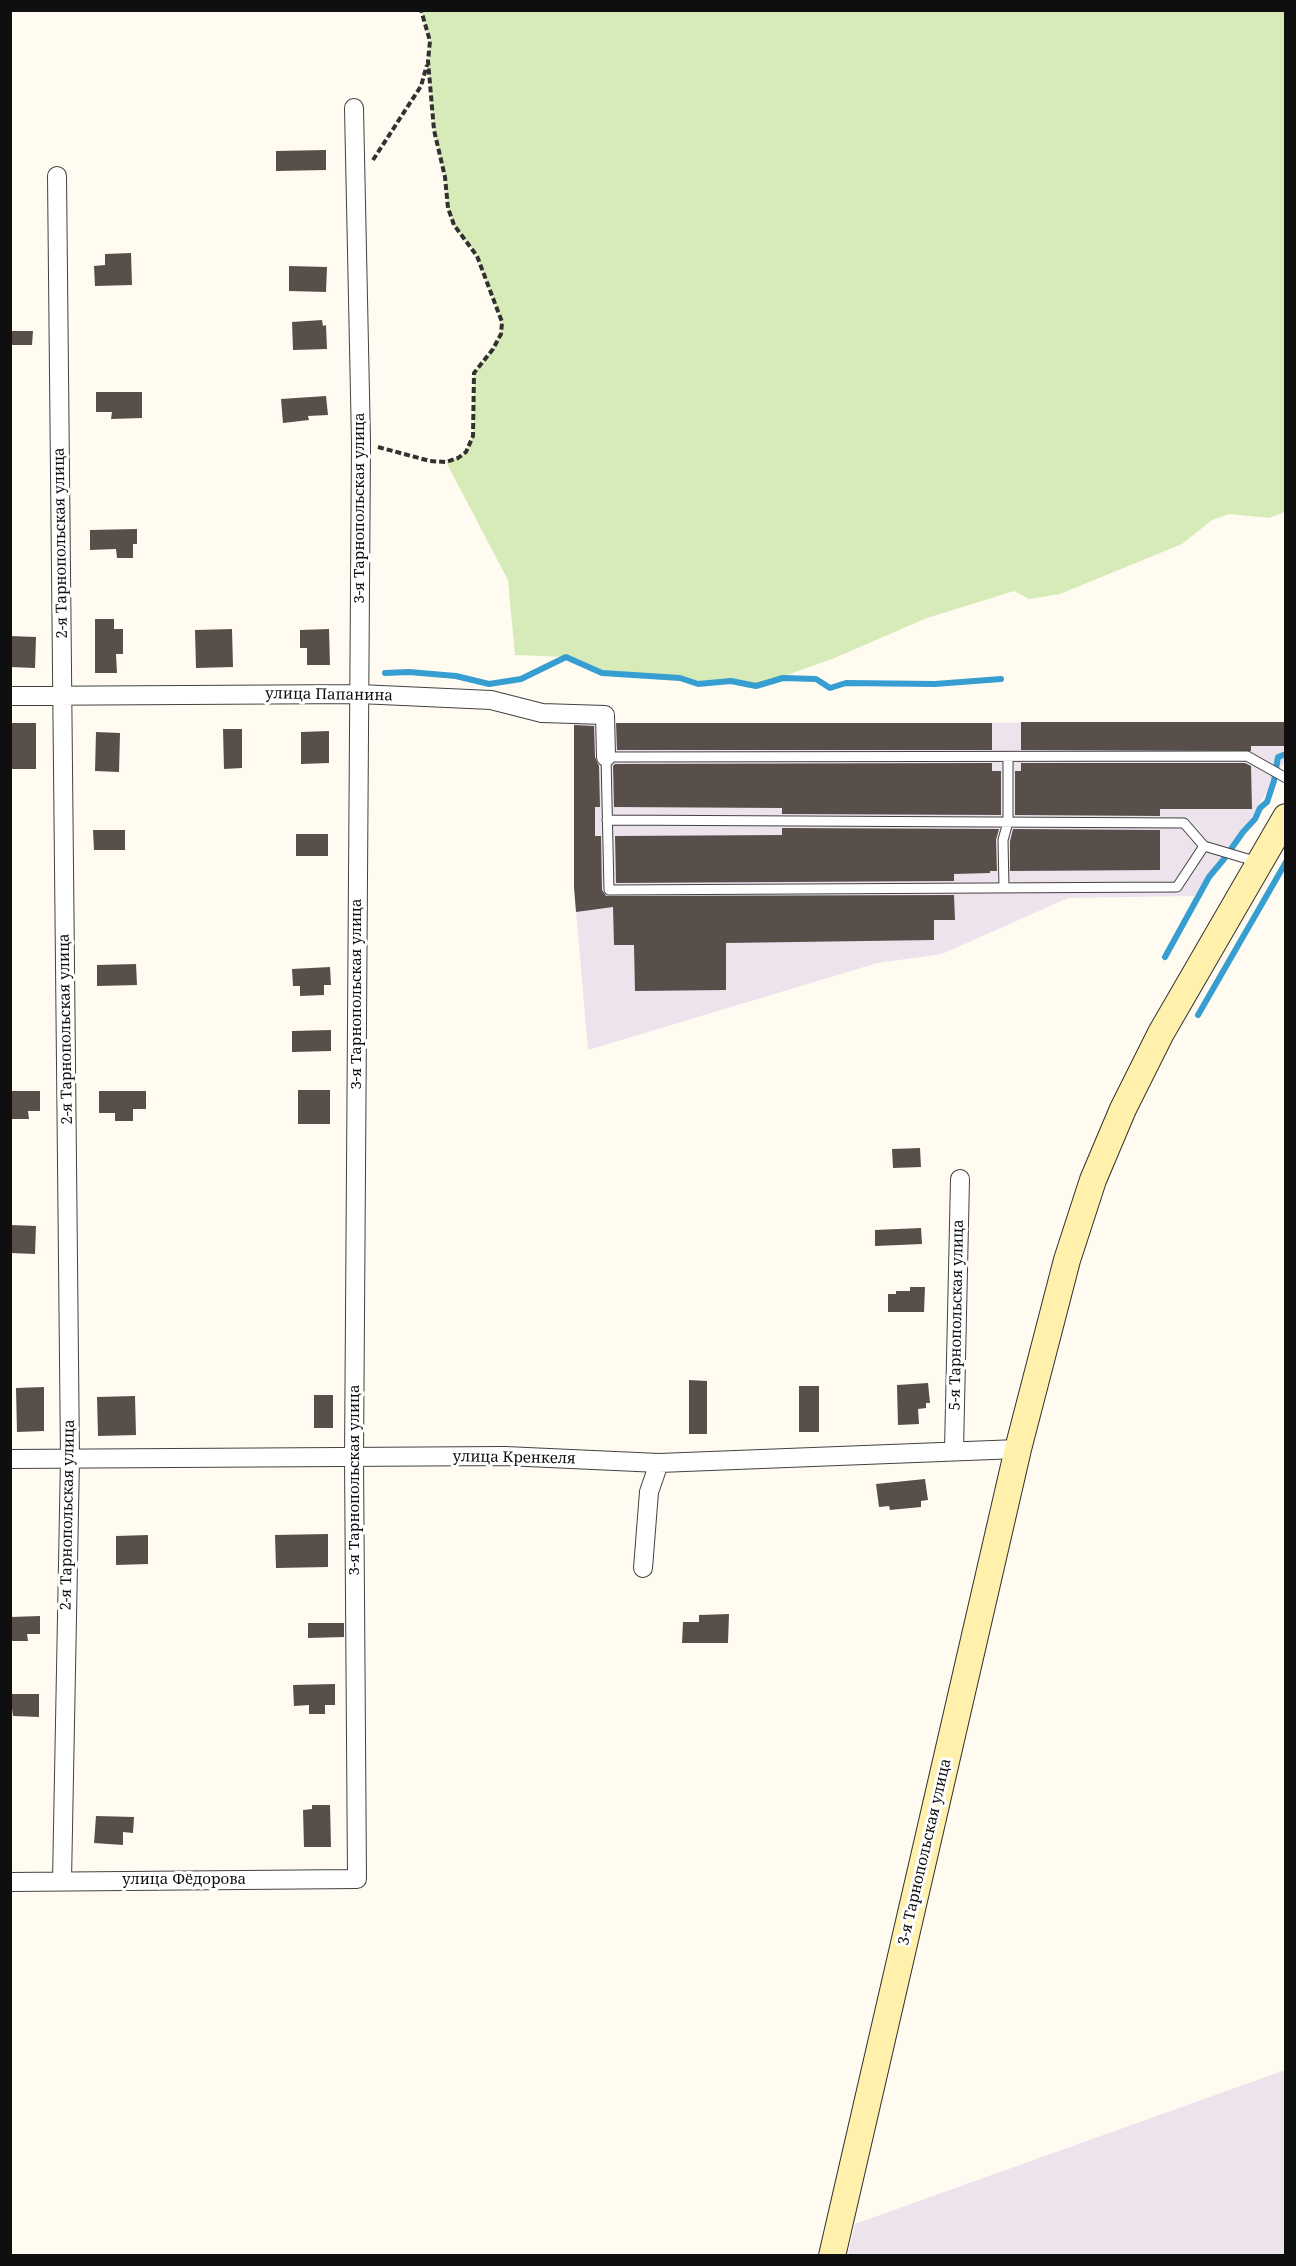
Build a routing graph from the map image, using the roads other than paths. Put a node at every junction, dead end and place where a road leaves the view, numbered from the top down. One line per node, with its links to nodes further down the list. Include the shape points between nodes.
1 (354, 108): 3 (street, 3-я Тарнопольская улица, via 361,442)
2 (57, 176): 4 (street, 2-я Тарнопольская улица)
3 (359, 694): 4 (street, улица Папанина); 7 (street, улица Папанина, via 491,700 542,713 604,716); 18 (street, 3-я Тарнопольская улица)
4 (62, 695): 5 (street, улица Папанина); 19 (street, 2-я Тарнопольская улица)
5 (10, 696)
6 (1008, 757): 7 (lane); 8 (lane, via 1247,756); 11 (lane)
7 (606, 758): 10 (lane)
8 (1286, 778)
9 (1286, 817): 13 (street, 3-я Тарнопольская улица)
10 (607, 820): 11 (lane); 14 (lane, via 609,890)
11 (1008, 822): 12 (lane, via 1184,824); 14 (lane, via 1003,840)
12 (1204, 846): 13 (lane); 14 (lane, via 1177,887)
13 (1258, 862): 16 (street, 3-я Тарнопольская улица, via 1161,1033 1093,1180 1067,1260)
14 (1004, 888)
15 (960, 1179): 17 (street, 5-я Тарнопольская улица)
16 (1018, 1449): 17 (street, улица Кренкеля); 26 (street, 3-я Тарнопольская улица)
17 (954, 1450): 21 (street, улица Кренкеля)
18 (354, 1457): 19 (street, улица Кренкеля); 21 (street, улица Кренкеля, via 505,1456); 23 (street, 3-я Тарнопольская улица)
19 (70, 1458): 20 (street, улица Кренкеля); 25 (street, 2-я Тарнопольская улица)
20 (10, 1459)
21 (659, 1463): 22 (street, via 649,1492)
22 (643, 1568)
23 (357, 1879): 25 (street, улица Фёдорова)
24 (10, 1881): 25 (street, улица Фёдорова)
25 (62, 1881)
26 (832, 2256)

